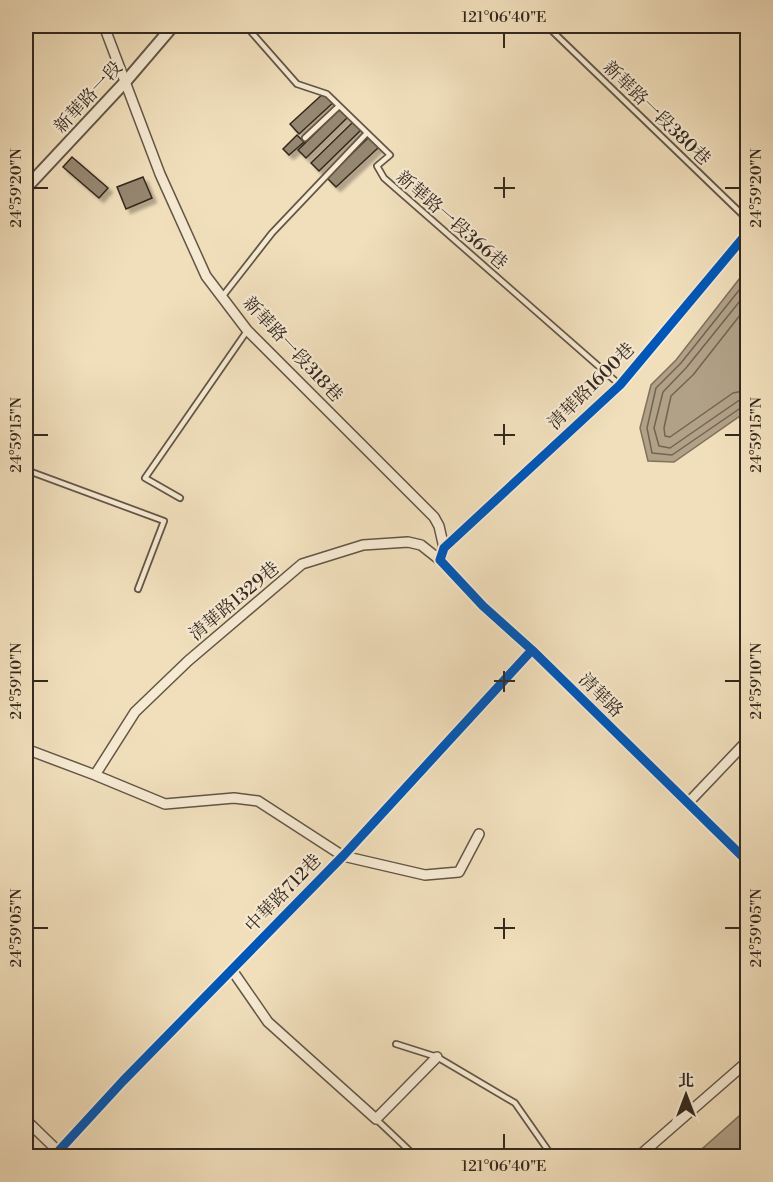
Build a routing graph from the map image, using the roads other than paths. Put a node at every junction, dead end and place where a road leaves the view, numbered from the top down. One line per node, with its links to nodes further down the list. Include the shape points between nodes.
1 (104, 26): 5 (street, 新華路一段318巷)
2 (173, 26): 5 (street, 新華路一段)
3 (246, 26): 6 (lane, 新華路一段366巷, via 297,84 327,94)
4 (547, 26): 10 (lane, 新華路一段380巷)
5 (126, 81): 9 (street, 新華路一段); 12 (street, 新華路一段318巷, via 164,184 206,276)
6 (339, 106): 7 (lane, 新華路一段366巷); 8 (lane)
7 (367, 133): 12 (lane, via 272,232); 14 (lane, 新華路一段366巷, via 390,155 377,166 384,178)
8 (305, 138)
9 (26, 188)
10 (747, 220)
11 (747, 232): 14 (street, 清華路1600巷)
12 (222, 297): 13 (street, 新華路一段318巷)
13 (247, 330): 16 (lane, via 145,478); 17 (street, 新華路一段318巷, via 434,517)
14 (620, 385): 17 (street, 清華路1600巷)
15 (26, 470): 19 (lane, via 164,521)
16 (180, 498)
17 (444, 549): 18 (street)
18 (440, 560): 20 (street, 清華路); 23 (street, 清華路1329巷, via 421,545 408,542 363,545 302,564 188,661 135,712)
19 (138, 589)
20 (532, 650): 24 (street, 清華路); 26 (street, 中華路712巷)
21 (747, 740): 24 (street)
22 (26, 749): 23 (street)
23 (95, 775): 26 (street, via 165,804 234,798 258,801)
24 (688, 803): 27 (street, 清華路)
25 (479, 834): 26 (street, via 459,872 425,875)
26 (343, 856): 28 (street, 中華路712巷)
27 (747, 862)
28 (232, 970): 32 (street, via 268,1022); 34 (street, 中華路712巷)
29 (396, 1044): 30 (lane)
30 (437, 1057): 32 (street); 36 (lane, via 515,1103)
31 (747, 1061): 37 (street)
32 (376, 1119): 35 (lane)
33 (26, 1120): 34 (street)
34 (57, 1154)
35 (415, 1156)
36 (552, 1156)
37 (639, 1156)

